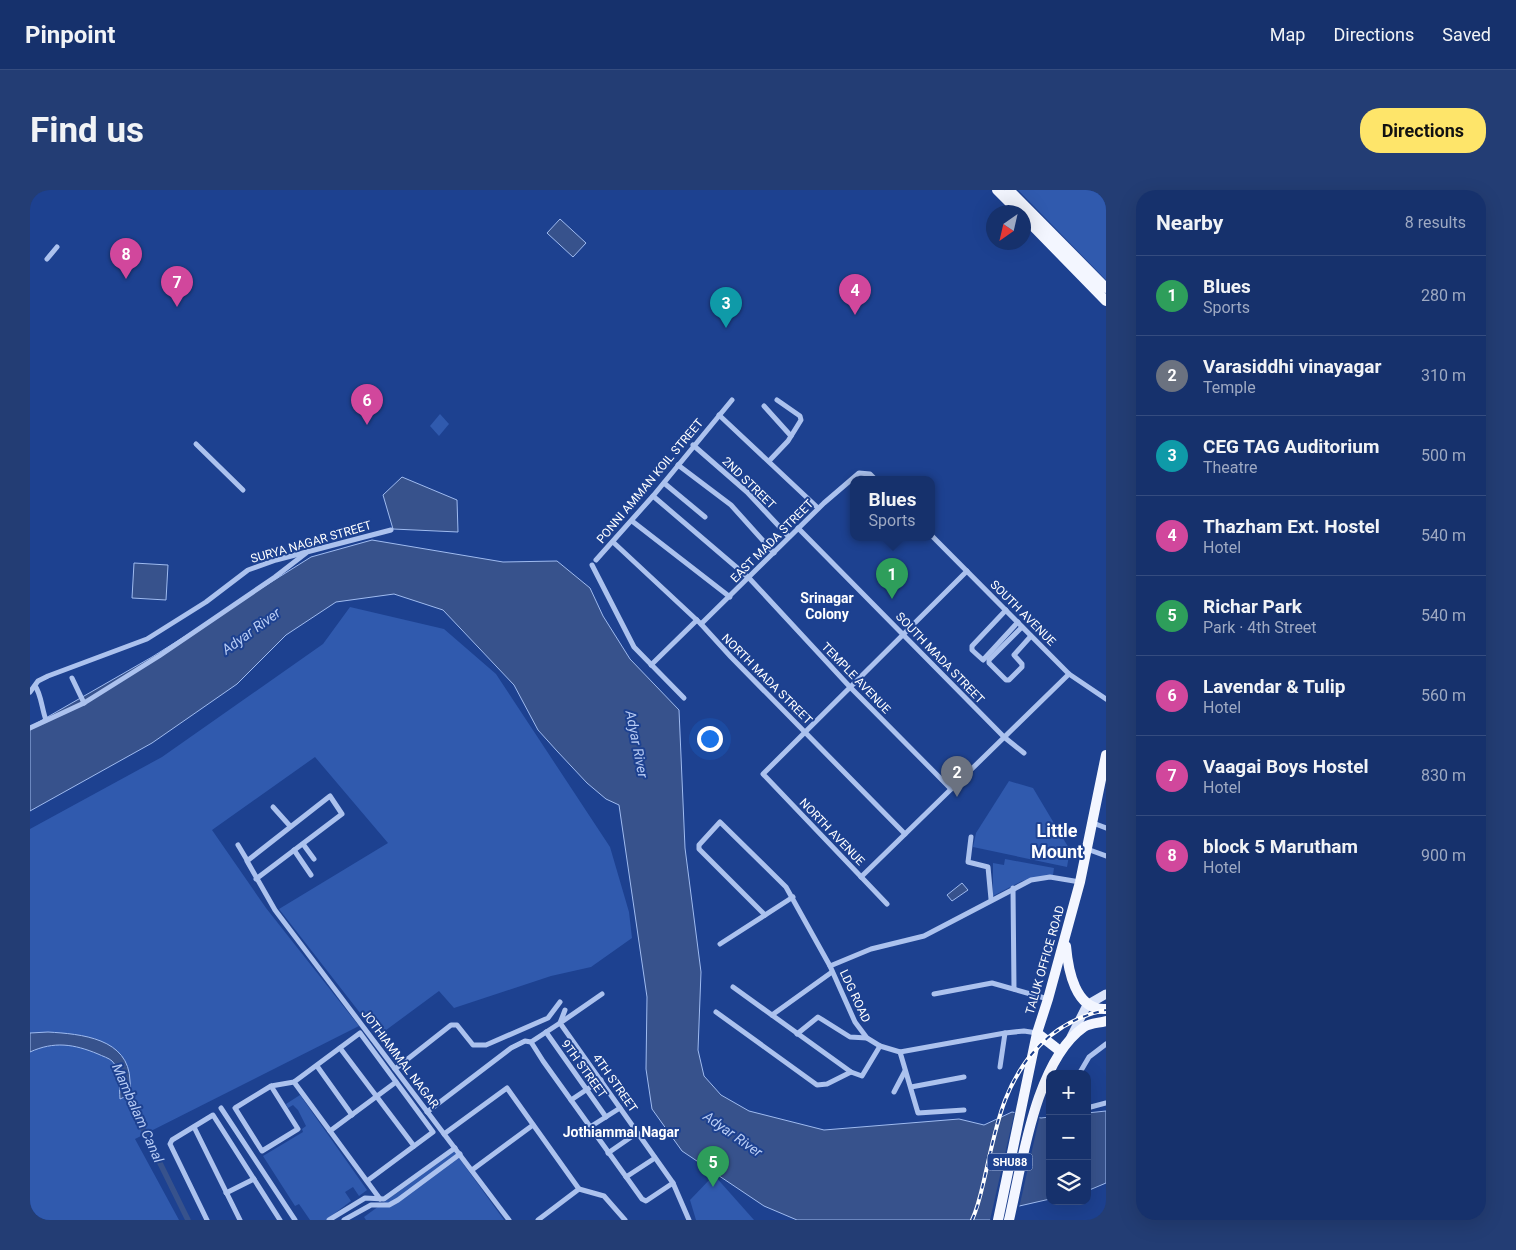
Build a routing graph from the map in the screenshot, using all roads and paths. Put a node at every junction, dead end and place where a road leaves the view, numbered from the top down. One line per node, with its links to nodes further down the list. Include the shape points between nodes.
1 (997, 190): 3 (main road)
2 (1009, 190): 7 (main road)
3 (1012, 205)
4 (1031, 224): 8 (main road)
5 (57, 247): 6 (street)
6 (46, 259)
7 (1106, 288)
8 (1106, 301)
9 (732, 400): 12 (street, PONNI AMMAN KOIL STREET)
10 (777, 400): 13 (street, via 801,418)
11 (764, 406): 13 (street)
12 (719, 415): 15 (street, PONNI AMMAN KOIL STREET); 16 (street)
13 (791, 436): 16 (street)
14 (196, 444): 22 (street)
15 (693, 445): 17 (street, PONNI AMMAN KOIL STREET); 29 (street, 2ND STREET, via 747,492)
16 (769, 461): 24 (street)
17 (678, 464): 21 (street, PONNI AMMAN KOIL STREET); 33 (street, via 731,506)
18 (855, 476): 19 (street, EAST MADA STREET, via 859,473)
19 (872, 476)
20 (850, 481): 24 (street, EAST MADA STREET)
21 (664, 483): 23 (street, PONNI AMMAN KOIL STREET); 25 (street)
22 (243, 490)
23 (653, 496): 26 (street, PONNI AMMAN KOIL STREET); 35 (street, TEMPLE AVENUE)
24 (818, 508): 27 (street, EAST MADA STREET)
25 (705, 517)
26 (632, 521): 31 (street, PONNI AMMAN KOIL STREET); 36 (street)
27 (798, 528): 29 (street, EAST MADA STREET); 40 (street, SOUTH MADA STREET)
28 (391, 530): 32 (street, SURYA NAGAR STREET)
29 (790, 537): 33 (street, EAST MADA STREET)
30 (935, 539): 34 (street, SOUTH AVENUE)
31 (613, 542): 38 (street, NORTH MADA STREET); 42 (street, PONNI AMMAN KOIL STREET, via 594,562 634,647)
32 (308, 552): 45 (street, SURYA NAGAR STREET, via 248,570 206,602 147,639 48,676); 50 (street, via 159,656)
33 (774, 553): 35 (street, EAST MADA STREET)
34 (967, 571): 37 (street, SOUTH AVENUE); 40 (street)
35 (749, 578): 36 (street, EAST MADA STREET); 46 (street, TEMPLE AVENUE)
36 (730, 597): 38 (street, EAST MADA STREET)
37 (1006, 610): 39 (street, SOUTH AVENUE); 39 (street, via 972,646 972,650 981,659 985,658)
38 (699, 622): 42 (street, EAST MADA STREET); 53 (street, NORTH MADA STREET)
39 (1019, 627): 41 (street, SOUTH AVENUE); 41 (street, via 989,660 1006,680 1022,667 1014,655)
40 (903, 634): 46 (street); 54 (street, SOUTH MADA STREET)
41 (1031, 636): 43 (street, SOUTH AVENUE)
42 (651, 665): 48 (street, PONNI AMMAN KOIL STREET)
43 (1069, 674): 49 (street, SOUTH AVENUE); 54 (street)
44 (72, 678): 50 (street)
45 (34, 686): 47 (street, SURYA NAGAR STREET); 51 (street)
46 (850, 687): 53 (street); 57 (street, TEMPLE AVENUE)
47 (30, 692)
48 (684, 698)
49 (1106, 699)
50 (84, 703): 51 (street)
51 (46, 720): 52 (street)
52 (30, 728)
53 (806, 732): 62 (street, NORTH MADA STREET); 72 (street, NORTH AVENUE, via 763,774)
54 (1004, 737): 55 (street, SOUTH MADA STREET); 57 (street)
55 (1024, 753)
56 (1106, 755): 59 (main road, TALUK OFFICE ROAD)
57 (951, 789): 62 (street)
58 (273, 807): 60 (street)
59 (1092, 823): 61 (street); 66 (main road, TALUK OFFICE ROAD)
60 (290, 826): 64 (street, via 328,795 342,811); 70 (street)
61 (1106, 828)
62 (905, 834): 72 (street)
63 (971, 837): 77 (street, via 968,862 988,867)
64 (303, 844): 67 (street); 69 (street)
65 (238, 845): 70 (street, JOTHIAMMAL NAGAR)
66 (1087, 849): 68 (street); 74 (main road, TALUK OFFICE ROAD)
67 (294, 850): 71 (street); 73 (street)
68 (1106, 856)
69 (314, 859)
70 (247, 860): 73 (street, JOTHIAMMAL NAGAR)
71 (311, 875)
72 (861, 877): 78 (street, NORTH AVENUE)
73 (256, 879): 111 (street, JOTHIAMMAL NAGAR, via 275,910)
74 (1080, 882): 75 (street, LDG ROAD, via 1050,877); 80 (main road, TALUK OFFICE ROAD)
75 (1013, 888): 77 (street, LDG ROAD); 84 (street)
76 (793, 897): 79 (street); 79 (street, via 720,822 699,849); 82 (street)
77 (991, 899): 82 (street, LDG ROAD, via 924,936 871,949)
78 (887, 904)
79 (765, 915): 81 (street)
80 (1065, 937): 88 (main road, TALUK OFFICE ROAD); 90 (main road, via 1068,972)
81 (720, 944)
82 (831, 969): 94 (street); 101 (street, LDG ROAD, via 855,1022)
83 (733, 987): 94 (street)
84 (1014, 989): 86 (street, via 992,983); 88 (street)
85 (602, 994): 95 (street)
86 (934, 994)
87 (1106, 994): 90 (main road)
88 (1048, 999): 99 (main road, TALUK OFFICE ROAD)
89 (560, 1002): 111 (street, via 548,1018 486,1046 473,1045 454,1024)
90 (1088, 1005): 91 (main road); 102 (main road)
91 (1106, 1009)
92 (566, 1010): 95 (street)
93 (716, 1012): 114 (street, via 817,1085 827,1084)
94 (772, 1015): 100 (street)
95 (561, 1022): 97 (street); 116 (street, 4TH STREET)
96 (1106, 1024): 102 (main road, SHU88, via 1085,1026)
97 (546, 1032): 103 (street); 121 (street, 9TH STREET)
98 (1005, 1033): 99 (street, LDG ROAD); 108 (street, LDG ROAD); 110 (street)
99 (1037, 1033): 107 (main road); 164 (main road, TALUK OFFICE ROAD / SHU88)
100 (798, 1034): 101 (street, via 818,1017 850,1037); 114 (street)
101 (867, 1038): 105 (street, LDG ROAD)
102 (1070, 1039): 107 (main road, SHU88)
103 (531, 1042): 124 (street); 130 (street, via 511,1048)
104 (1106, 1044): 112 (street, via 1089,1056)
105 (880, 1046): 108 (street, LDG ROAD); 114 (street, via 862,1076)
106 (340, 1048): 109 (street); 118 (street, via 360,1033); 123 (street)
107 (1060, 1051): 165 (main road, SHU88, via 1035,1106)
108 (900, 1052): 113 (street)
109 (316, 1066): 117 (street); 131 (street)
110 (1000, 1067)
111 (395, 1069): 130 (street, JOTHIAMMAL NAGAR)
112 (1081, 1070)
113 (905, 1071): 120 (street); 122 (street)
114 (851, 1072)
115 (964, 1077): 120 (street)
116 (601, 1080): 121 (street); 128 (street, 4TH STREET)
117 (294, 1082): 119 (street); 136 (street)
118 (396, 1082): 123 (street); 139 (street, via 433,1132)
119 (270, 1086): 119 (street, via 235,1108 262,1151 298,1129)
120 (911, 1087): 129 (street, via 919,1114)
121 (587, 1090): 124 (street); 132 (street, 9TH STREET)
122 (894, 1092)
123 (377, 1097): 131 (street); 139 (street)
124 (571, 1100): 135 (street)
125 (1106, 1104): 126 (street)
126 (1091, 1107)
127 (220, 1108): 157 (street)
128 (620, 1108): 132 (street); 137 (street, 4TH STREET)
129 (964, 1110)
130 (427, 1112): 138 (street, JOTHIAMMAL NAGAR)
131 (352, 1115): 136 (street)
132 (606, 1117): 135 (street)
133 (533, 1125): 138 (street, via 507,1088); 144 (street); 149 (street)
134 (194, 1127): 146 (street, via 215,1116); 150 (street); 154 (street, via 170,1144)
135 (590, 1127): 141 (street)
136 (330, 1132): 147 (street)
137 (637, 1133): 141 (street); 143 (street, 4TH STREET)
138 (444, 1134): 140 (street, JOTHIAMMAL NAGAR)
139 (414, 1146): 147 (street)
140 (455, 1148): 142 (street, JOTHIAMMAL NAGAR); 152 (street)
141 (608, 1153): 145 (street)
142 (460, 1154): 144 (street, JOTHIAMMAL NAGAR); 153 (street, via 398,1200 389,1205)
143 (655, 1158): 145 (street); 148 (street, 4TH STREET)
144 (472, 1170): 160 (street, JOTHIAMMAL NAGAR)
145 (626, 1178): 148 (street, via 645,1201)
146 (254, 1179): 150 (street); 156 (street)
147 (367, 1181): 152 (street)
148 (673, 1183): 163 (street, 4TH STREET)
149 (579, 1189): 161 (street); 162 (street, via 604,1196)
150 (226, 1193): 155 (street)
151 (368, 1198): 152 (street); 153 (street); 158 (street)
152 (380, 1200)
153 (372, 1205): 159 (street)
154 (207, 1220)
155 (240, 1220)
156 (280, 1220)
157 (294, 1220)
158 (329, 1220)
159 (344, 1220)
160 (509, 1220)
161 (538, 1220)
162 (625, 1220)
163 (689, 1220)
164 (998, 1220)
165 (1009, 1220)

